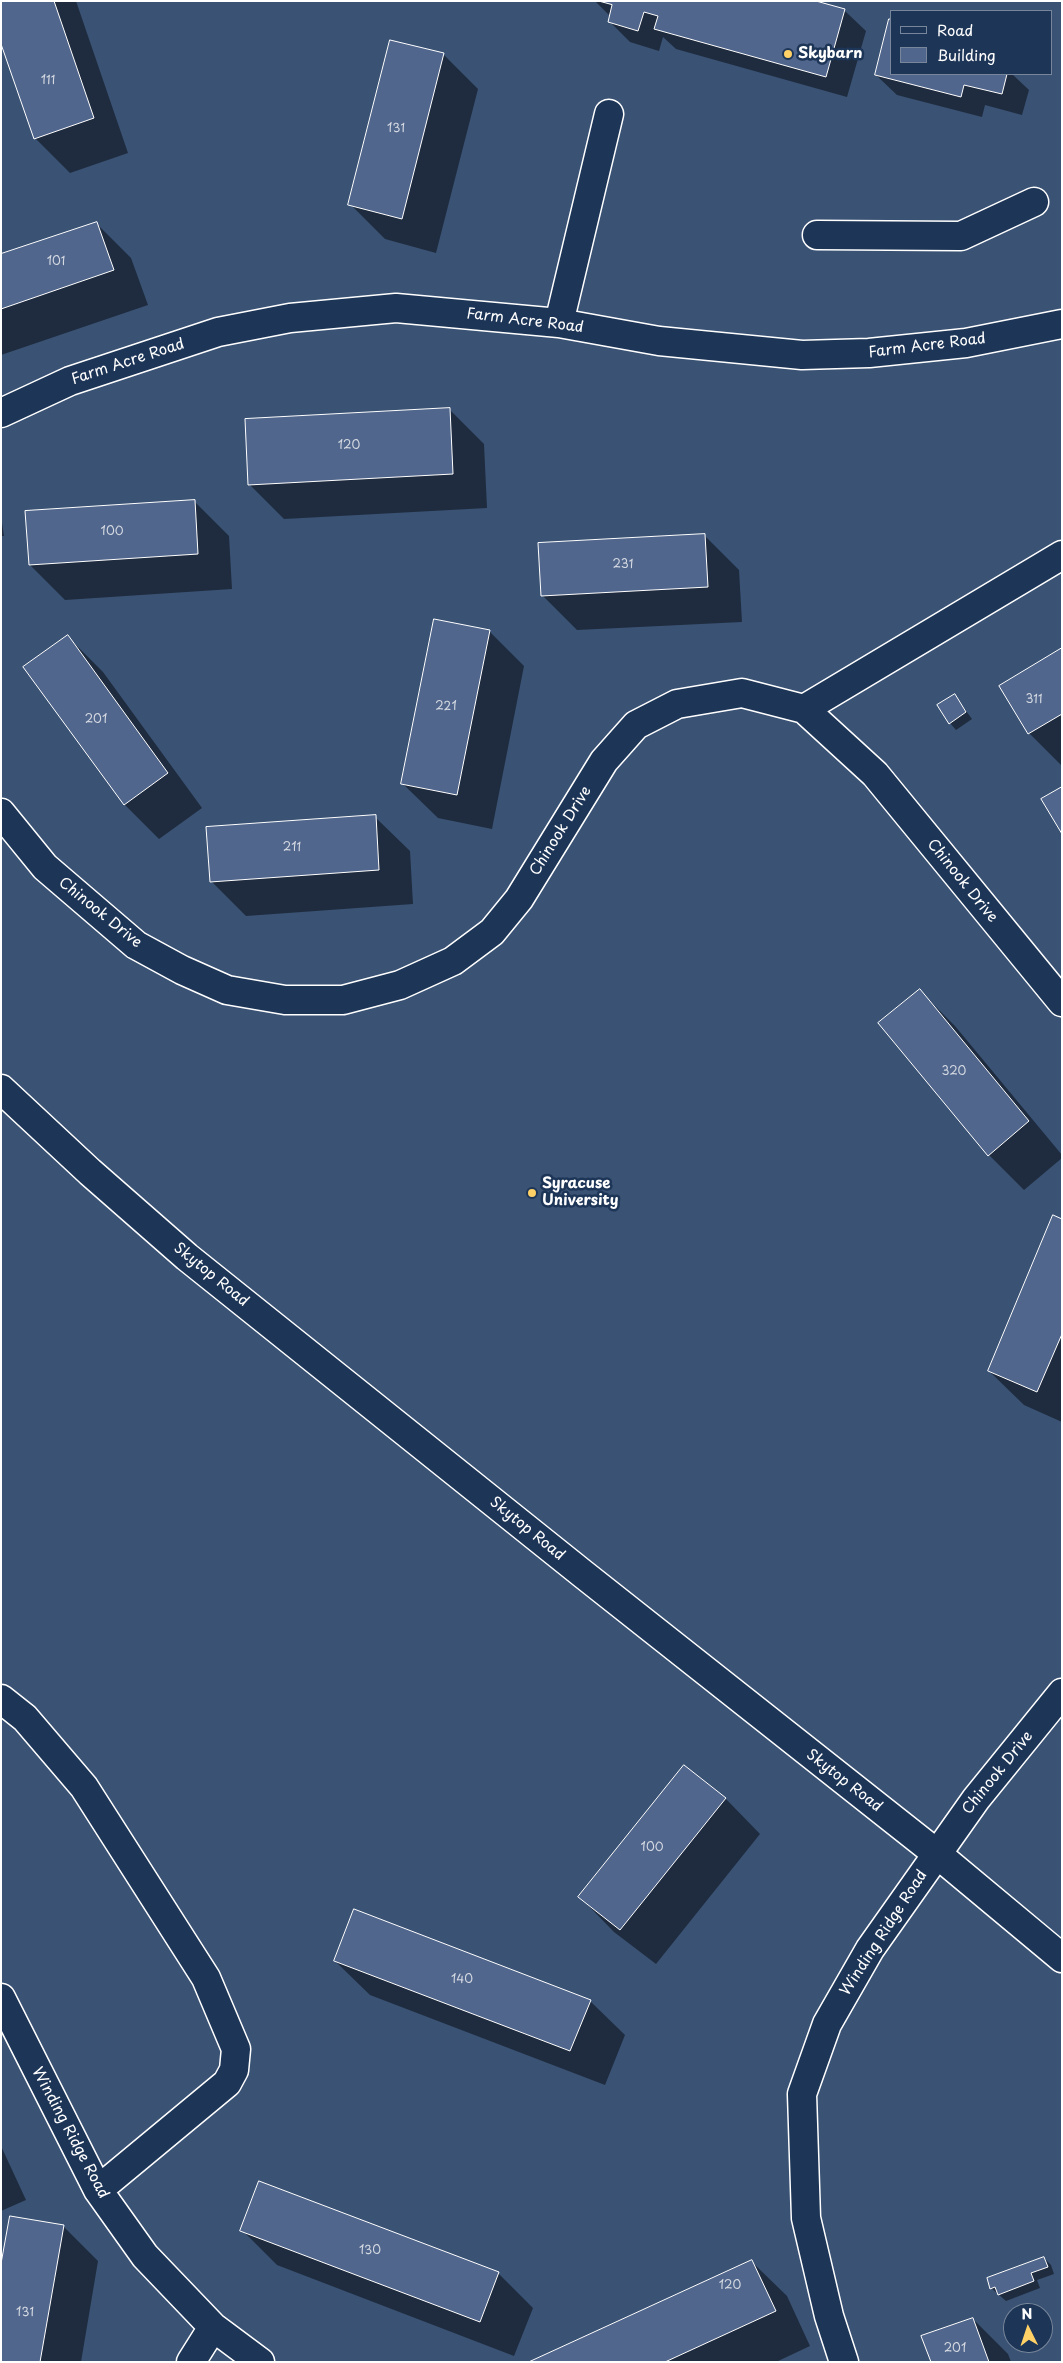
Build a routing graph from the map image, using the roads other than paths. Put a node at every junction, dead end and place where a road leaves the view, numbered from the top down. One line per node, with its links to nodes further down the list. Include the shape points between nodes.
1 (609, 114): 4 (street)
2 (1034, 202): 3 (street, via 962,236)
3 (817, 235)
4 (559, 323): 5 (street, Farm Acre Road, via 659,341 802,355 869,353 966,343); 6 (street, Farm Acre Road, via 396,308 290,318 218,332 70,381)
5 (1062, 324)
6 (1, 413)
7 (1062, 555): 8 (street)
8 (804, 709): 9 (street, Chinook Drive, via 742,692 677,704 636,725 604,761 519,899 492,932 454,961 400,985 343,1000 285,1000 227,990 136,945 45,867); 10 (street, Chinook Drive, via 875,774)
9 (1, 813)
10 (1062, 1002)
11 (1, 1089): 14 (street, Skytop Road, via 195,1263)
12 (1062, 1693): 14 (street, Chinook Drive)
13 (1, 1699): 17 (street, via 25,1718 84,1786 206,1978 236,2049 234,2070 227,2083)
14 (936, 1853): 15 (street, Skytop Road); 21 (street, Winding Ridge Road, via 870,1949 827,2024 802,2094 806,2218 829,2316)
15 (1062, 1958)
16 (1, 1998): 17 (street, Winding Ridge Road)
17 (98, 2190): 18 (street, Winding Ridge Road, via 145,2256)
18 (213, 2327): 19 (street); 20 (street, Winding Ridge Road)
19 (191, 2362)
20 (260, 2362)
21 (844, 2362)

